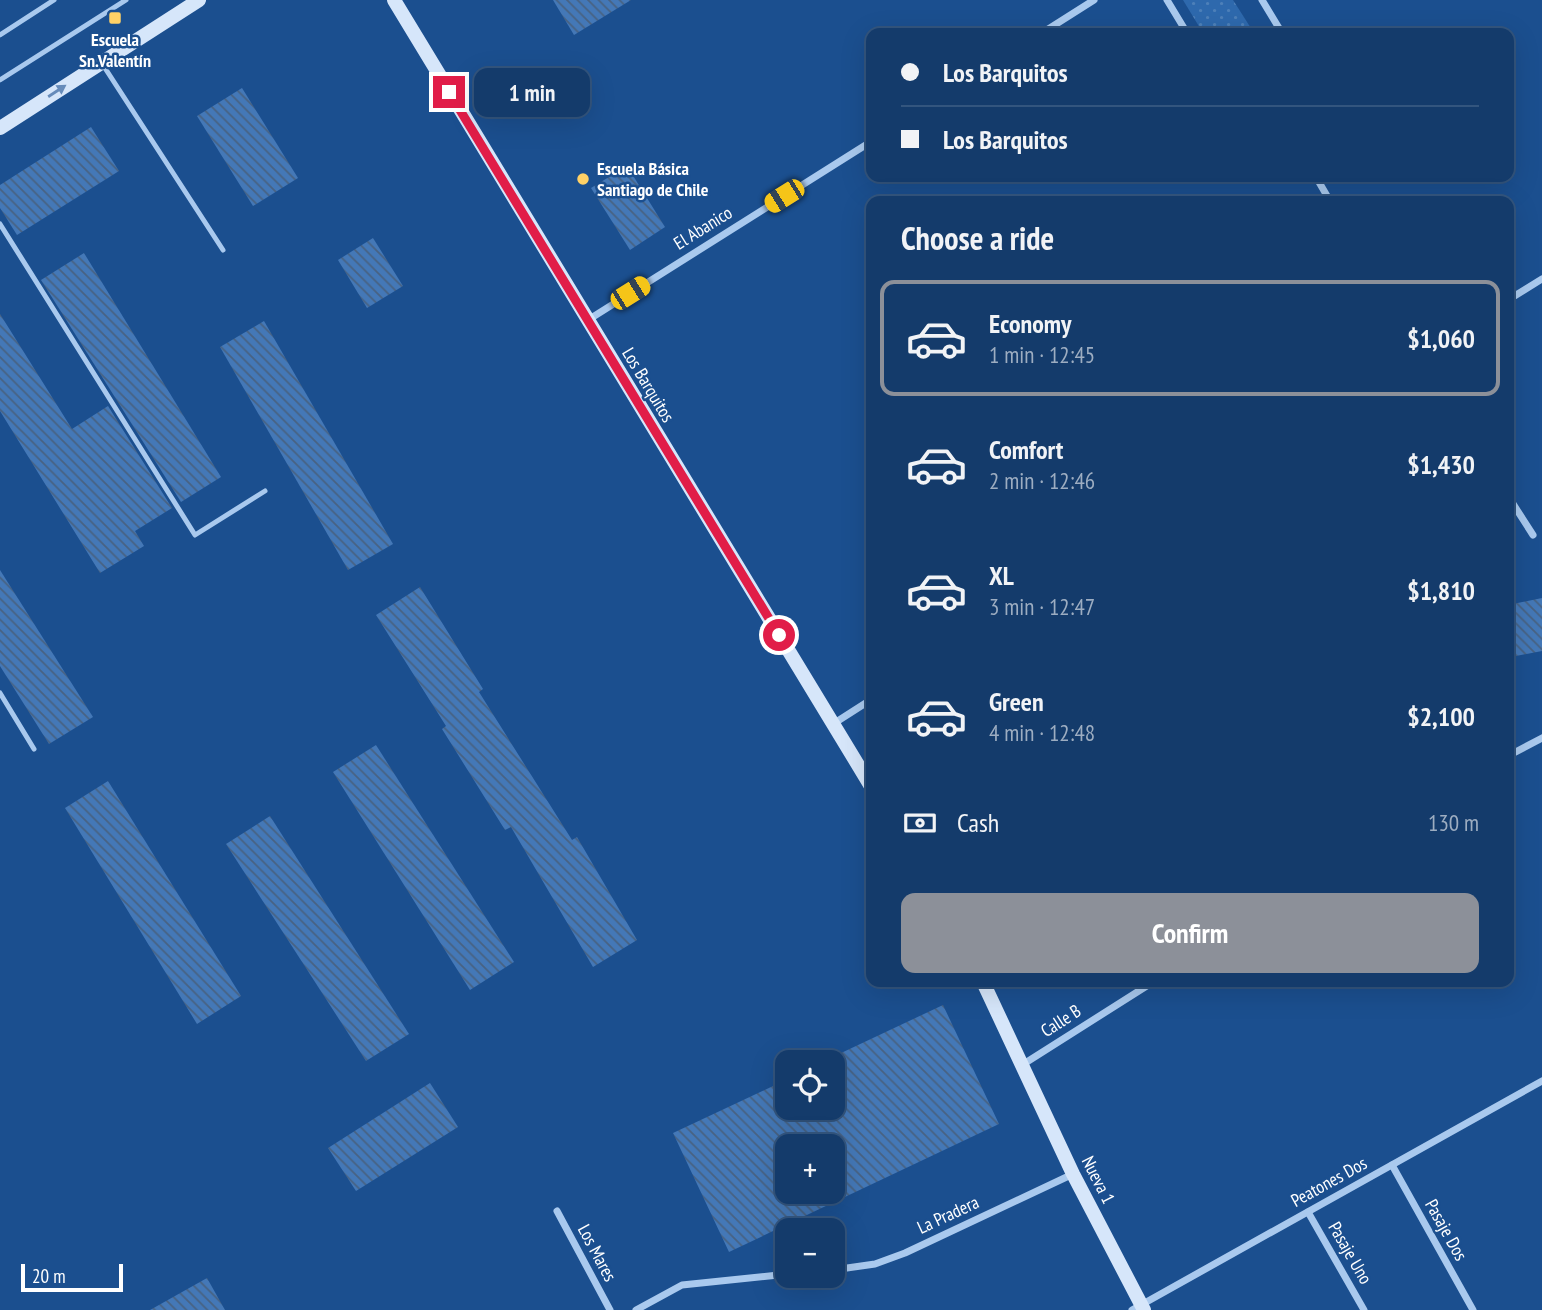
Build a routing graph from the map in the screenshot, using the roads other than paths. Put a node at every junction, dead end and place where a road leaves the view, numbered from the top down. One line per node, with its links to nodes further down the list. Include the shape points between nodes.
1 (54, 0): 11 (lane)
2 (126, 0): 13 (lane)
3 (199, 0): 12 (street)
4 (394, 0): 20 (street, Los Barquitos)
5 (1094, 0): 8 (street)
6 (1167, 0): 9 (street)
7 (1262, 0): 10 (street)
8 (1050, 28)
9 (1184, 28)
10 (1279, 28)
11 (0, 35)
12 (101, 63): 14 (street, one-way to 12); 17 (lane)
13 (0, 80)
14 (0, 128)
15 (866, 145): 20 (street, El Abanico)
16 (0, 224): 21 (lane, via 195,535)
17 (223, 250)
18 (1542, 279): 19 (street)
19 (1514, 296)
20 (586, 321): 26 (street, Los Barquitos)
21 (265, 492)
22 (1514, 506): 23 (street)
23 (1532, 535)
24 (0, 693): 28 (lane)
25 (866, 703): 26 (street)
26 (833, 724): 30 (street, Los Barquitos)
27 (1542, 738): 29 (street)
28 (34, 749)
29 (1514, 753)
30 (866, 778)
31 (985, 987): 33 (street)
32 (1145, 987): 33 (street, Calle B)
33 (1022, 1065): 36 (street, Nueva 1)
34 (1542, 1081): 35 (street, Peatones Dos)
35 (1392, 1165): 38 (street, Peatones Dos); 45 (street, Pasaje Dos)
36 (1073, 1174): 39 (street, La Pradera, via 905,1253); 41 (street, Nueva 1)
37 (557, 1211): 42 (street, Los Mares)
38 (1308, 1212): 41 (street, Peatones Dos); 44 (street, Pasaje Uno)
39 (845, 1268)
40 (775, 1275): 43 (street, via 682,1285)
41 (1139, 1308)
42 (610, 1310)
43 (636, 1310)
44 (1364, 1310)
45 (1473, 1310)

